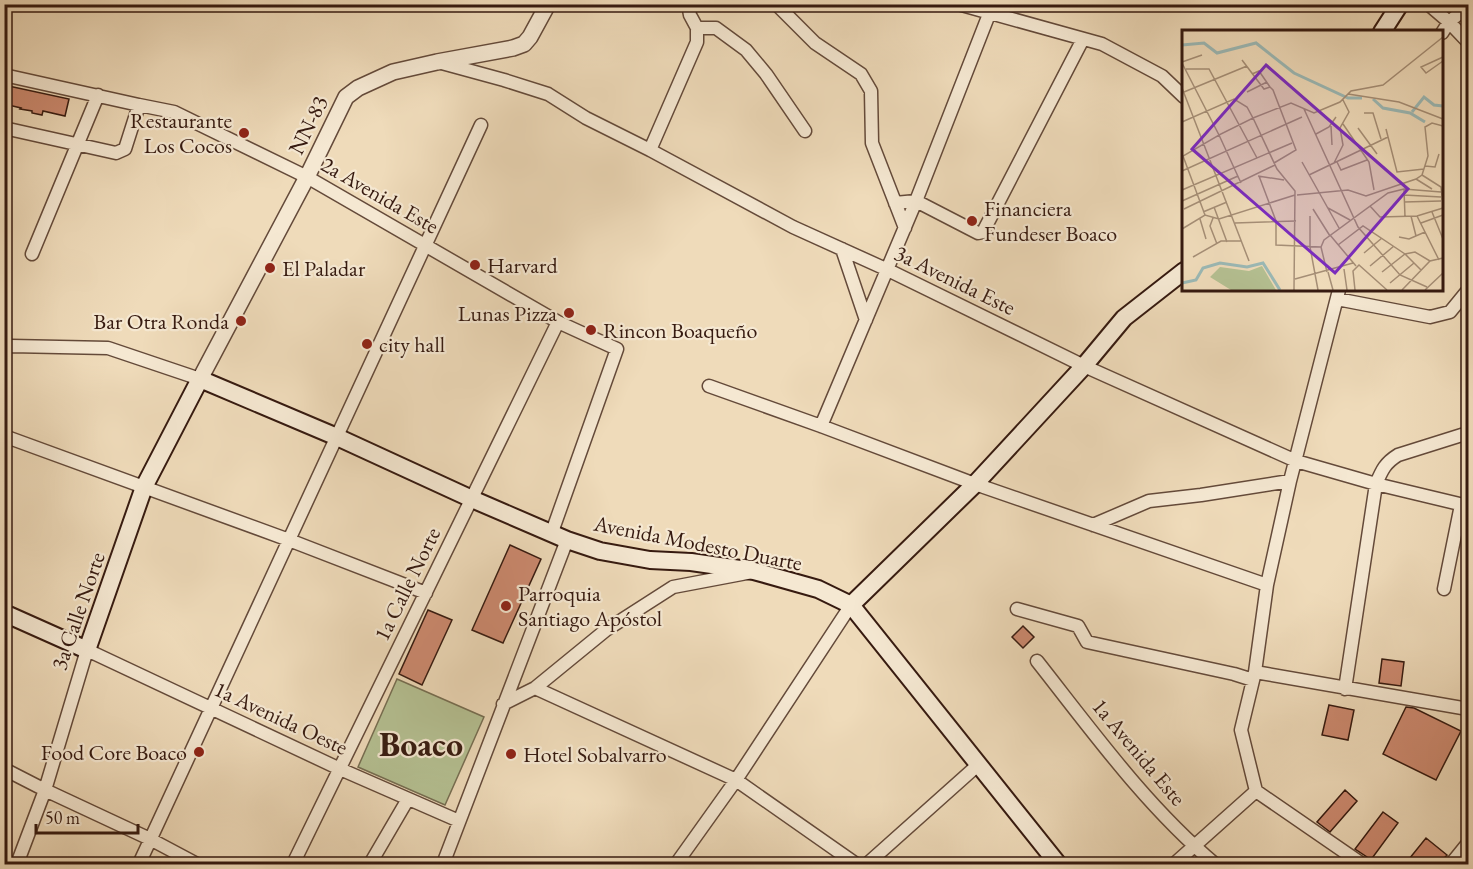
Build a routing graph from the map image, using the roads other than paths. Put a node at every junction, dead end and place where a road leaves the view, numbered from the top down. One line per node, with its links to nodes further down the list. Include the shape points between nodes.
1 (548, 4): 15 (street, NN-83 / NN-83, via 524,44)
2 (688, 4): 10 (street)
3 (776, 4): 27 (street, via 814,43 866,81 871,91 872,143)
4 (958, 4): 8 (street)
5 (1400, 4): 11 (main road)
6 (1428, 4): 9 (street)
7 (1468, 6): 9 (street)
8 (991, 9): 13 (street); 26 (street)
9 (1449, 22): 12 (street); 14 (street)
10 (697, 27): 22 (street, via 716,28 746,50); 24 (street, via 697,42)
11 (1383, 30)
12 (1443, 31)
13 (1083, 39): 18 (street, via 1102,44 1162,76); 26 (street, via 983,232 978,233)
14 (1468, 42)
15 (436, 62): 24 (street, 3a Avenida Este, via 548,94); 25 (street, NN-83 / NN-83, via 393,72 346,97)
16 (4, 75): 17 (street, 2a Avenida Este)
17 (98, 95): 19 (street, 2a Avenida Este); 23 (street)
18 (1182, 95)
19 (139, 105): 23 (street, via 125,149 116,153); 25 (street, 2a Avenida Este, via 174,112)
20 (481, 125): 29 (street)
21 (4, 128): 23 (street)
22 (805, 131)
23 (79, 145): 31 (street)
24 (650, 150): 30 (street, 3a Avenida Este)
25 (307, 177): 29 (street, 2a Avenida Este); 40 (street, NN-83 / NN-83)
26 (916, 201): 27 (street); 28 (street)
27 (896, 203): 28 (street)
28 (905, 228): 32 (street)
29 (426, 245): 37 (street, 2a Avenida Este); 45 (street)
30 (842, 249): 32 (street, 3a Avenida Este); 36 (street)
31 (32, 254)
32 (888, 270): 36 (street); 39 (street, 3a Avenida Este)
33 (1182, 273): 39 (main road, via 1124,318)
34 (1468, 290): 35 (street, via 1450,312 1430,317)
35 (1338, 294): 46 (street)
36 (866, 320): 42 (street)
37 (558, 322): 51 (street, 1a Calle Norte); 54 (street, 2a Avenida Este, via 617,348)
38 (4, 349): 40 (street, via 108,348)
39 (1084, 366): 46 (street, 3a Avenida Este); 48 (main road)
40 (200, 379): 45 (main road, Avenida Modesto Duarte); 50 (main road, 3a Calle Norte)
41 (709, 386): 42 (street)
42 (821, 426): 48 (street)
43 (1468, 433): 49 (street, via 1398,455 1383,468)
44 (4, 436): 50 (street)
45 (337, 437): 51 (main road, Avenida Modesto Duarte); 55 (street)
46 (1296, 461): 47 (street); 49 (street, 3a Avenida Este)
47 (1290, 481): 53 (street, via 1149,501); 57 (street)
48 (975, 483): 53 (street); 60 (main road)
49 (1376, 484): 52 (street, 3a Avenida Este); 67 (street)
50 (144, 488): 55 (street); 63 (main road, 3a Calle Norte)
51 (472, 499): 54 (main road, Avenida Modesto Duarte); 59 (street, 1a Calle Norte)
52 (1465, 505): 58 (street)
53 (1093, 525): 57 (street)
54 (559, 536): 56 (main road, Avenida Modesto Duarte, via 600,551); 68 (street)
55 (289, 540): 59 (street); 69 (street)
56 (754, 571): 60 (main road, Avenida Modesto Duarte, via 818,589); 66 (street, via 673,587 606,630)
57 (1267, 585): 65 (street)
58 (1444, 589)
59 (426, 593): 73 (street, 1a Calle Norte)
60 (851, 605): 71 (main road, Avenida Modesto Duarte); 74 (street)
61 (1017, 609): 65 (street, via 1078,626 1087,642)
62 (4, 613): 63 (main road)
63 (87, 650): 69 (street, 1a Avenida Oeste); 75 (street, 3a Calle Norte)
64 (1037, 661): 81 (street, 1a Avenida Este, via 1136,784)
65 (1254, 676): 67 (street); 76 (street, via 1241,730)
66 (535, 688): 68 (street); 74 (street)
67 (1345, 689): 70 (street)
68 (503, 705): 78 (street)
69 (211, 708): 73 (street, 1a Avenida Oeste); 79 (street)
70 (1468, 709)
71 (979, 764): 90 (street); 91 (main road, Avenida Modesto Duarte)
72 (4, 769): 75 (street)
73 (340, 769): 77 (street, 1a Avenida Oeste); 85 (street, 1a Calle Norte)
74 (736, 780): 88 (street); 89 (street)
75 (45, 790): 79 (street); 82 (street, 3a Calle Norte)
76 (1256, 791): 81 (street); 94 (street)
77 (408, 799): 78 (street, 1a Avenida Oeste); 86 (street)
78 (459, 821): 87 (street)
79 (150, 839): 83 (street); 84 (street)
80 (1468, 843): 95 (street)
81 (1194, 847): 92 (street); 93 (street, 1a Avenida Este)
82 (17, 864)
83 (139, 864)
84 (197, 864)
85 (293, 864)
86 (370, 864)
87 (443, 864)
88 (676, 864)
89 (856, 864)
90 (867, 864)
91 (1058, 864)
92 (1174, 864)
93 (1215, 864)
94 (1362, 864)
95 (1451, 864)

